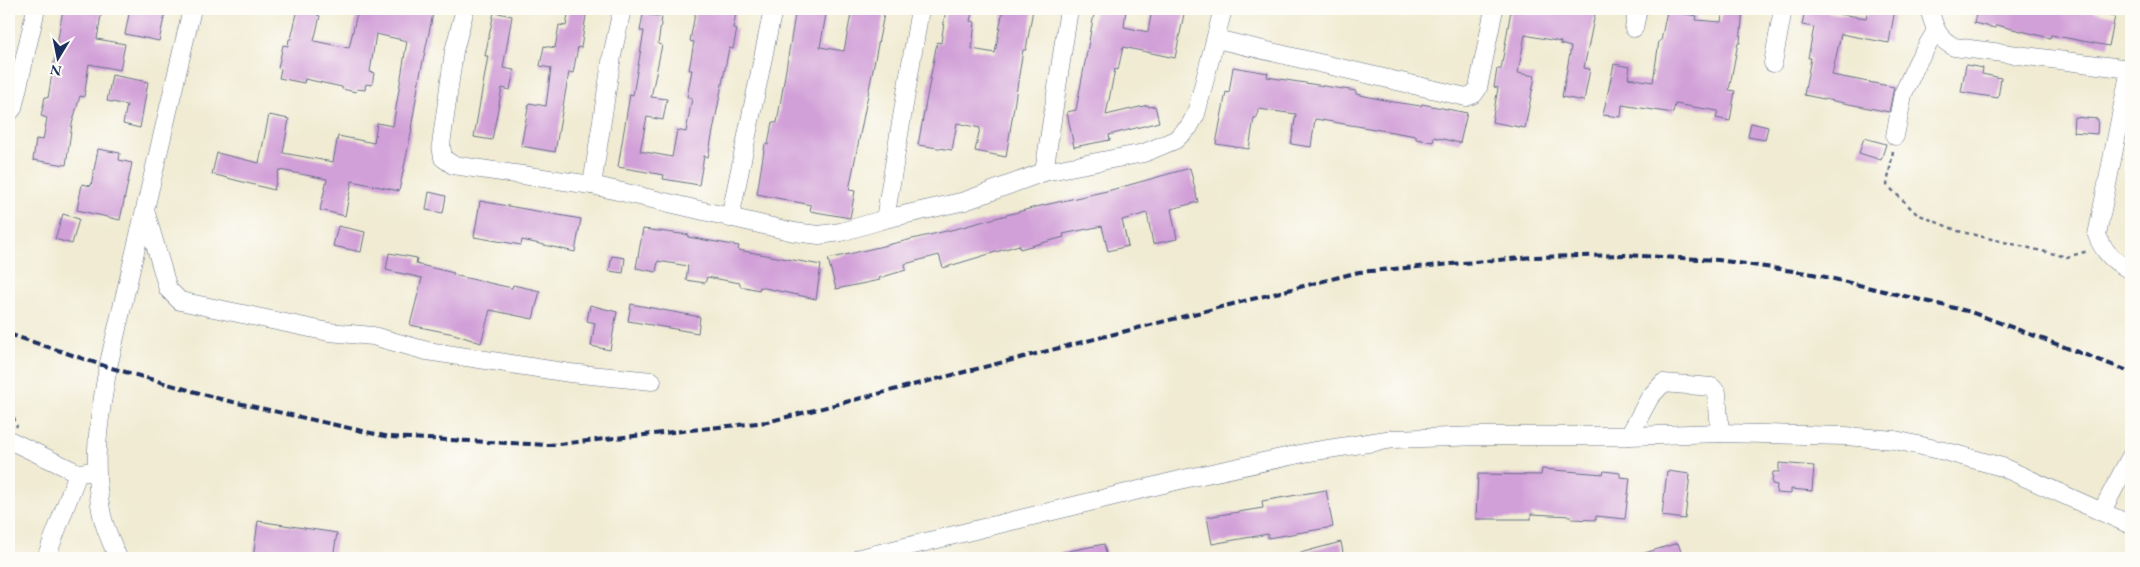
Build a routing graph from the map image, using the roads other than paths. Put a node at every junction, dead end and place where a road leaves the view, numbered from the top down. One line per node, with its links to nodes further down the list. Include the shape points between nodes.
1 (36, 9): 18 (street, via 13,108)
2 (192, 9): 22 (street)
3 (465, 9): 21 (street, via 454,51 441,145 443,158 453,165)
4 (622, 9): 21 (street)
5 (773, 9): 23 (street)
6 (920, 9): 24 (street)
7 (1069, 9): 20 (street)
8 (1223, 9): 15 (street)
9 (1494, 9): 15 (street, via 1478,88 1466,97)
10 (1638, 9): 13 (street)
11 (1783, 9): 16 (street)
12 (1930, 9): 14 (street)
13 (1634, 28)
14 (1936, 31): 17 (street, via 1942,40 1954,47); 19 (street, via 1903,94)
15 (1216, 39): 20 (street, via 1196,114 1189,127 1175,140 1144,153)
16 (1773, 63)
17 (2131, 67): 25 (street, via 2097,235 2102,248 2121,266)
18 (9, 113)
19 (1895, 136)
20 (1044, 172): 24 (street, via 965,201)
21 (592, 185): 23 (street)
22 (145, 210): 26 (street, via 168,289 180,301 329,332 373,336 427,351 473,359); 31 (street, via 107,376 98,426)
23 (730, 218): 24 (street, via 819,235 841,232)
24 (886, 218)
25 (2131, 270)
26 (652, 381)
27 (1720, 433): 28 (street); 28 (street, via 1717,393 1712,387 1664,383 1650,397); 33 (street, via 1895,440 2002,467)
28 (1629, 436): 37 (street, via 1480,436 1393,440 1318,451 1188,478)
29 (14, 442): 32 (street)
30 (2131, 456): 33 (street)
31 (96, 471): 32 (street); 36 (street, via 102,517)
32 (78, 473): 35 (street)
33 (2102, 510): 34 (street)
34 (2131, 525)
35 (46, 558)
36 (118, 558)
37 (860, 558)

